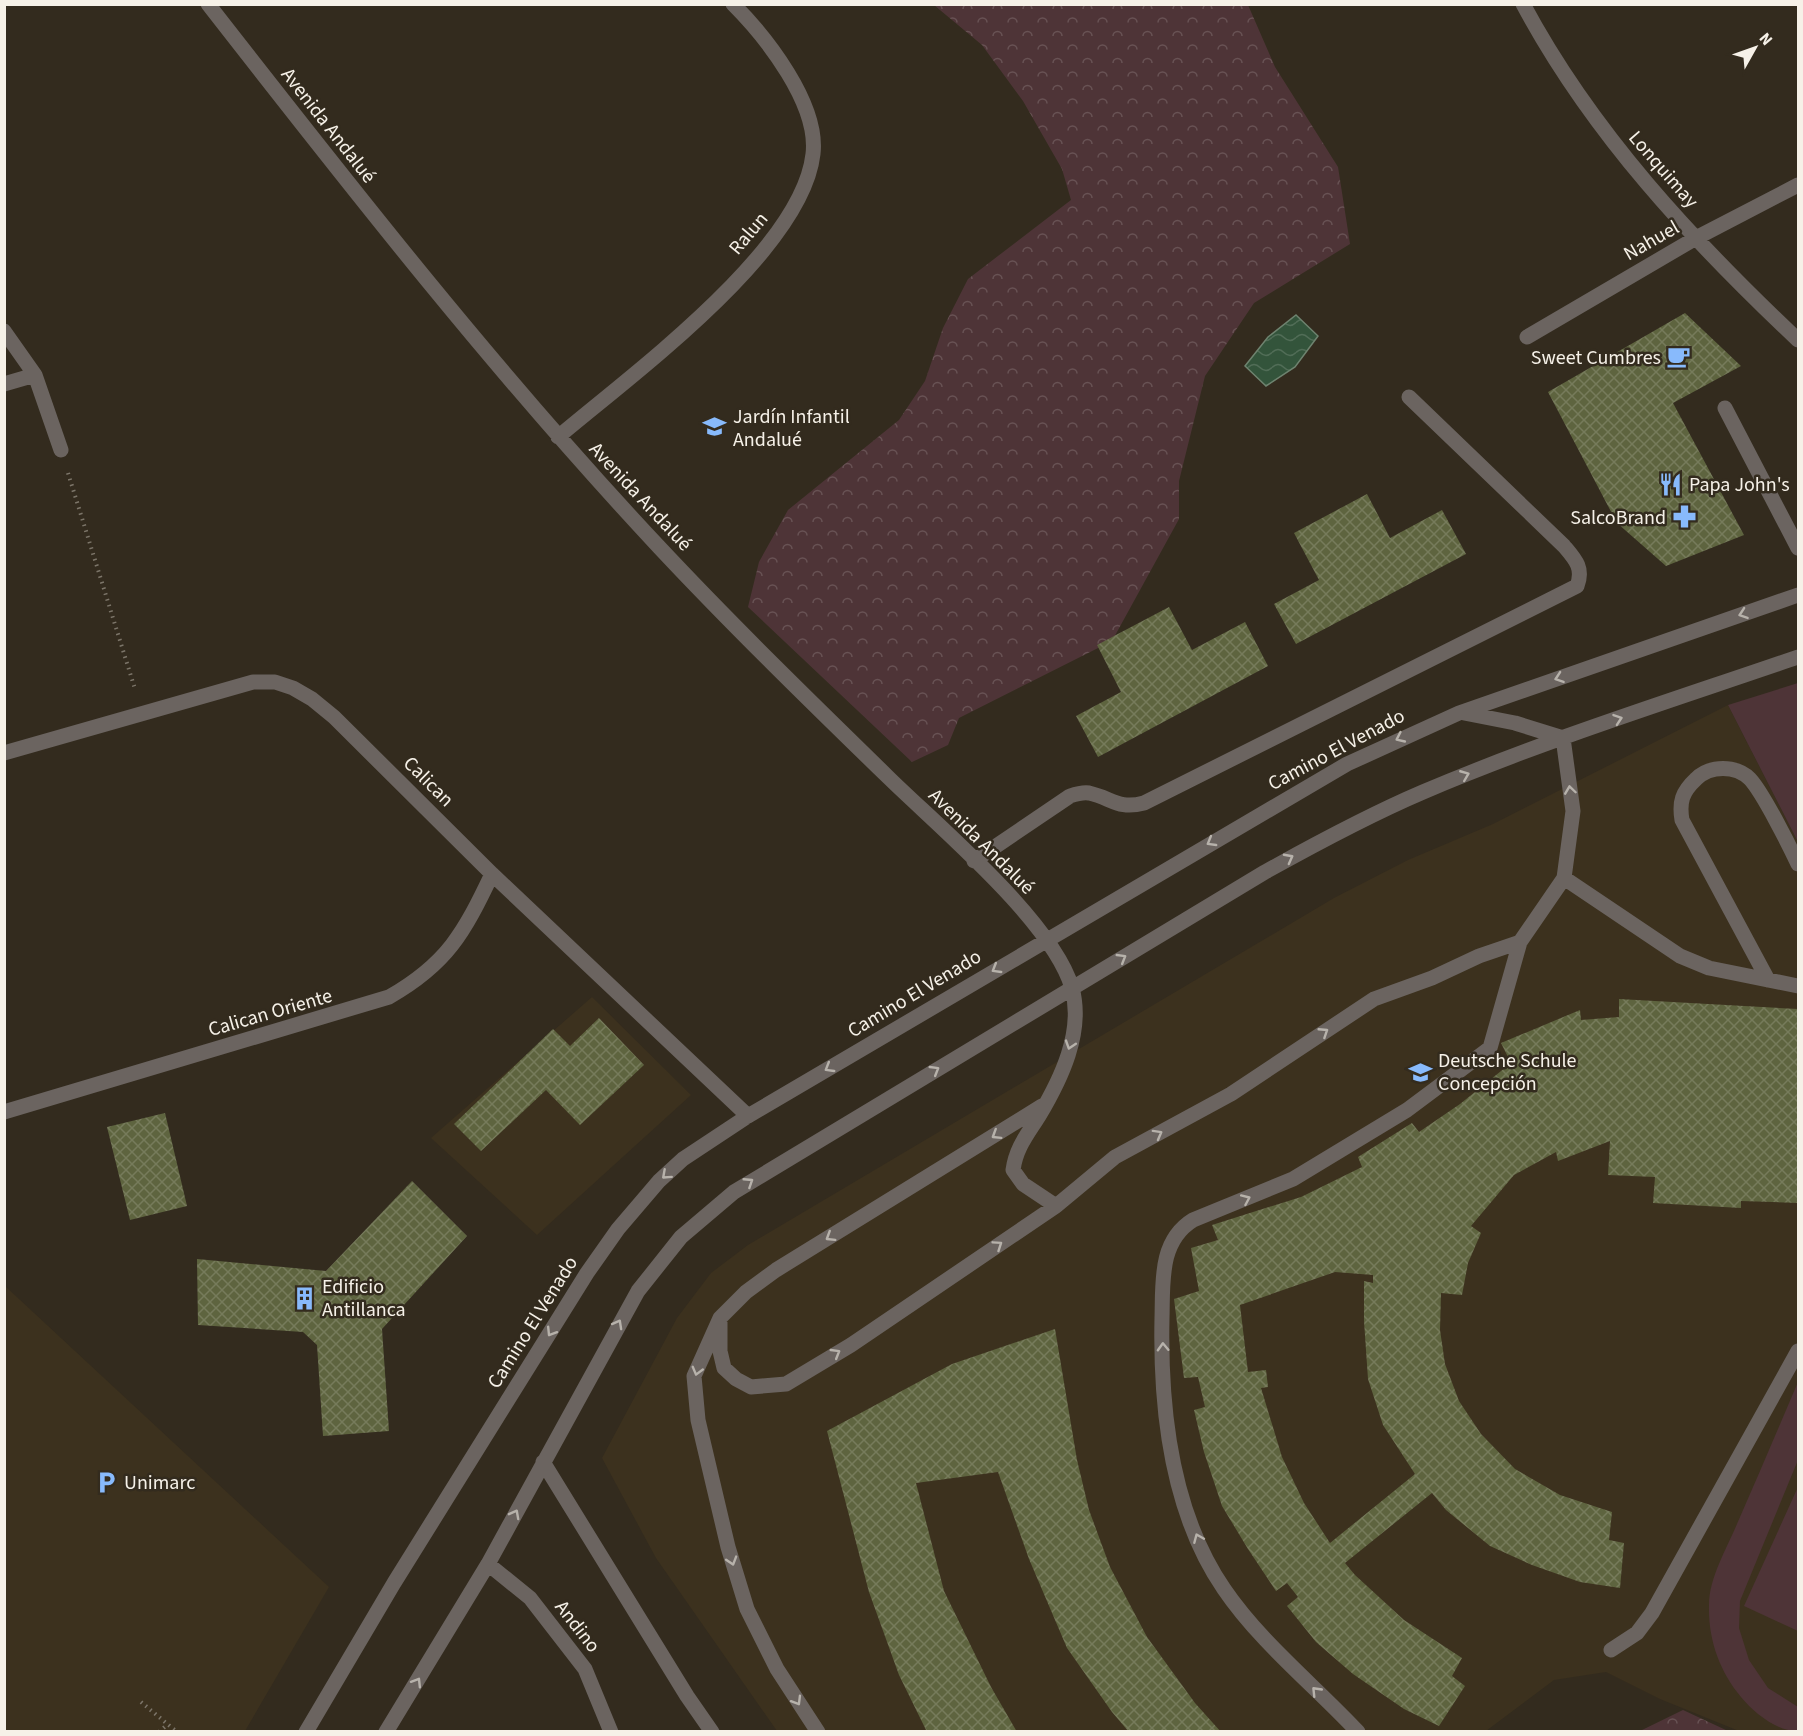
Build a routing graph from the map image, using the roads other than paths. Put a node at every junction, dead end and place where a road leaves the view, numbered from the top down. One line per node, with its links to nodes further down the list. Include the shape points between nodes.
1 (208, 4): 13 (street, Avenida Andalué, via 441,298)
2 (734, 4): 13 (street, Ralun, via 770,45 800,97 811,128 813,152 805,189 789,218 722,295)
3 (1523, 4): 5 (street, Lonquimay, via 1597,121)
4 (1798, 185): 5 (street, Nahuel)
5 (1696, 238): 7 (street, Nahuel); 8 (street, Lonquimay)
6 (4, 331): 9 (street)
7 (1527, 337)
8 (1798, 340)
9 (35, 375): 10 (street); 14 (street)
10 (4, 384)
11 (1408, 397): 21 (street, via 1564,546 1578,562 1581,576 1577,585 1144,803 1117,805 1087,792 1070,796)
12 (1725, 408): 15 (street)
13 (558, 437): 21 (street, Avenida Andalué, via 787,679)
14 (60, 450)
15 (1798, 548)
16 (1798, 595): 18 (street, Camino El Venado, one-way to 18)
17 (1798, 657): 19 (street, one-way to 17)
18 (1459, 713): 19 (street, via 1488,716); 25 (street, Camino El Venado, one-way to 25, via 1347,764)
19 (1563, 738): 24 (street, one-way to 19, via 1573,811); 29 (street, one-way to 19, via 1342,830 1421,793)
20 (4, 753): 23 (street, Calican, via 253,682 275,682 312,699 355,736)
21 (974, 861): 25 (street, Avenida Andalué)
22 (1798, 864): 27 (street, via 1751,780 1737,769 1716,769 1699,776 1686,789 1680,804 1682,820)
23 (492, 874): 31 (street, Calican Oriente, via 457,941 436,965 389,997); 32 (street, Calican)
24 (1564, 878): 26 (street); 27 (street, via 1680,956 1709,968)
25 (1047, 939): 29 (street, Avenida Andalué); 32 (street, Camino El Venado, one-way to 32)
26 (1520, 942): 33 (street, one-way to 26, via 1115,1157 1231,1094 1374,999); 44 (street, one-way to 26, via 1249,1620 1224,1589 1206,1557 1176,1474 1166,1413 1162,1327 1169,1245 1179,1229 1193,1220 1293,1179 1407,1110 1490,1048)
27 (1768, 980): 28 (street)
28 (1798, 986)
29 (1072, 988): 30 (street, one-way to 30, via 1075,1030); 36 (street, one-way to 29, via 638,1291 658,1263 707,1213 763,1173)
30 (1046, 1104): 33 (street, via 1016,1151 1013,1170 1023,1184); 34 (street, one-way to 34, via 776,1270)
31 (4, 1112)
32 (748, 1116): 39 (street, Camino El Venado, one-way to 39, via 683,1159 618,1229 394,1583)
33 (1056, 1206): 34 (street, one-way to 33, via 724,1368 751,1387 786,1384 851,1345)
34 (720, 1318): 43 (street, one-way to 43, via 694,1376 698,1420 728,1547 747,1609 777,1669)
35 (1798, 1350): 38 (street, via 1652,1613 1637,1633)
36 (543, 1462): 37 (street, one-way to 36); 42 (street)
37 (488, 1564): 40 (street, one-way to 37); 41 (street, Andino, via 530,1598 585,1669)
38 (1611, 1650)
39 (306, 1731)
40 (386, 1731)
41 (612, 1731)
42 (712, 1731)
43 (818, 1731)
44 (1358, 1731)

